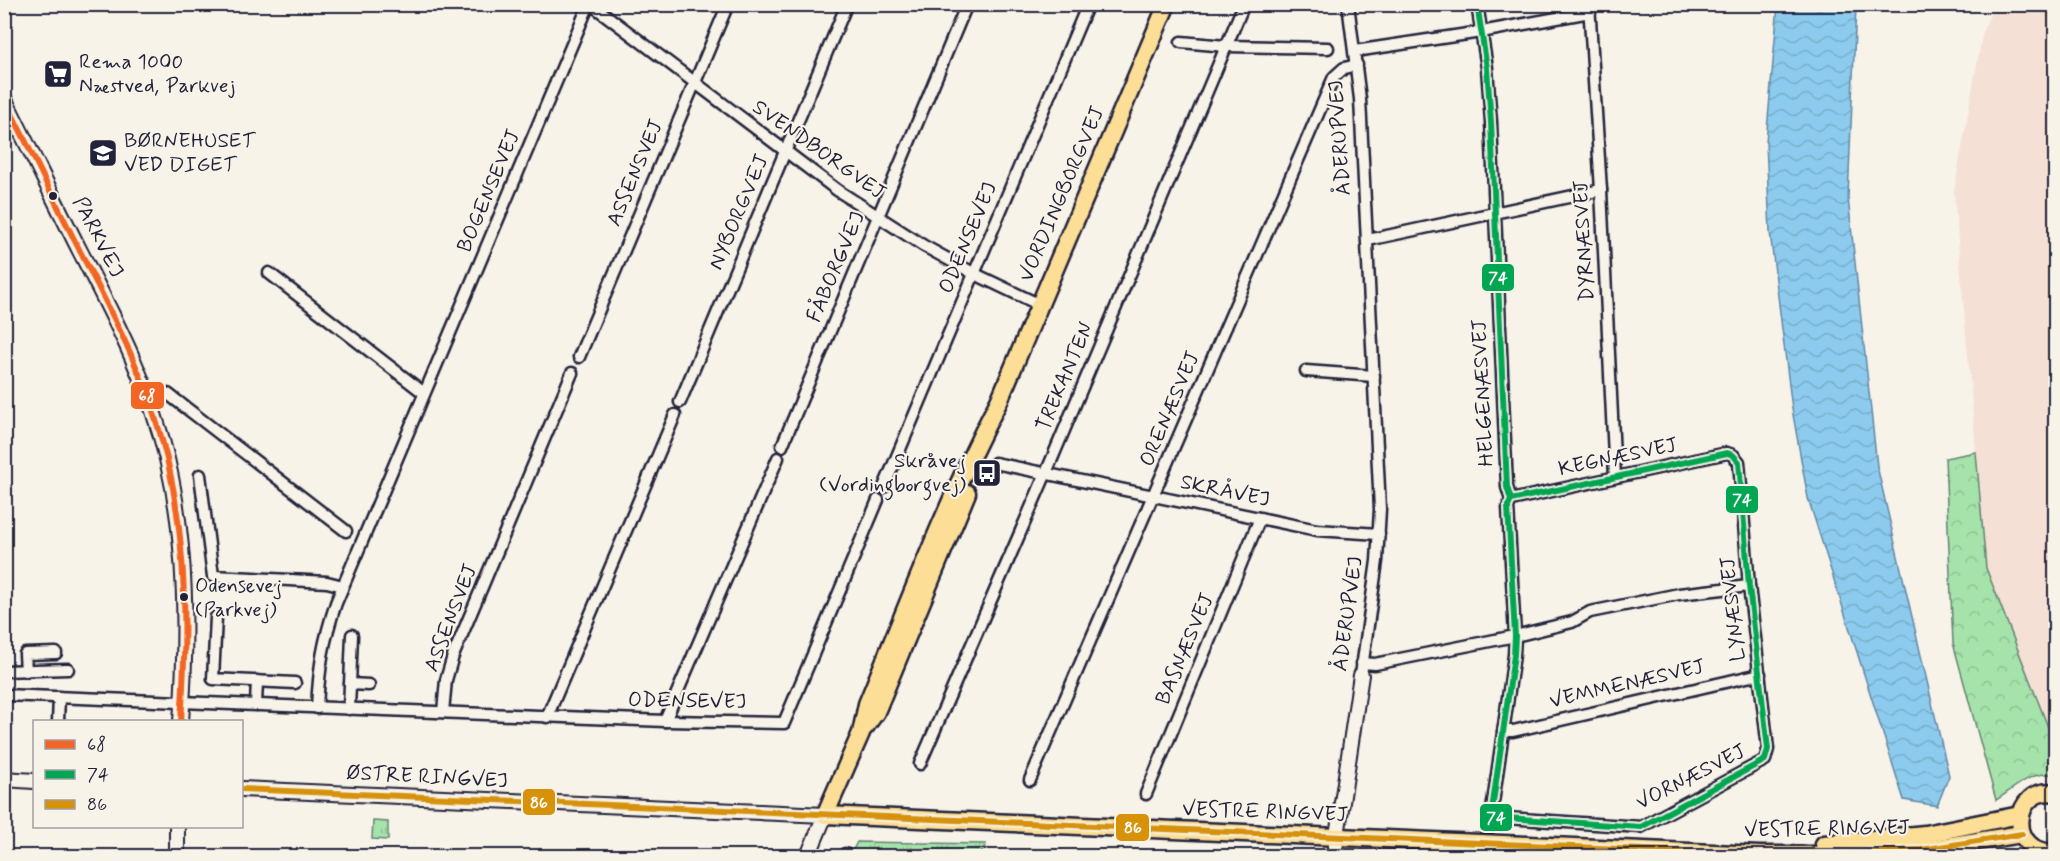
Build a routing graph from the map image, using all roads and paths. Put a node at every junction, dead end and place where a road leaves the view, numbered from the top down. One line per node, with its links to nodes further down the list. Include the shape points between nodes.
1 (590, 4): 17 (street, SVENDBORGVEJ); 31 (street, BOGENSEVEJ)
2 (728, 4): 17 (street, ASSENSVEJ)
3 (847, 4): 19 (street, NYBORGVEJ)
4 (967, 4): 22 (street, FÅBORGVEJ)
5 (1088, 4): 25 (street, ODENSEVEJ)
6 (1167, 4): 26 (main road, VORDINGBORGVEJ)
7 (1244, 4): 13 (street, TREKANTEN)
8 (1348, 4): 15 (street, ÅDERUPVEJ)
9 (1477, 4): 11 (street, HELGENÆSVEJ)
10 (1590, 8): 11 (street); 20 (street, DYRNÆSVEJ)
11 (1481, 32): 15 (street); 21 (street, HELGENÆSVEJ, via 1487,68)
12 (1180, 42): 13 (street)
13 (1226, 46): 14 (street); 39 (street, TREKANTEN)
14 (1328, 48)
15 (1355, 51): 16 (street, ÅDERUPVEJ)
16 (1357, 65): 23 (street, ÅDERUPVEJ); 43 (street, ORENÆSVEJ, via 1334,76)
17 (694, 84): 19 (street, SVENDBORGVEJ); 27 (street, ASSENSVEJ)
18 (4, 98): 32 (street, PARKVEJ, via 106,298)
19 (785, 152): 22 (street, SVENDBORGVEJ); 33 (street, NYBORGVEJ)
20 (1601, 190): 21 (street); 41 (street, DYRNÆSVEJ)
21 (1494, 212): 23 (street); 45 (street, HELGENÆSVEJ, via 1507,487)
22 (878, 216): 25 (street, SVENDBORGVEJ); 35 (street, FÅBORGVEJ)
23 (1368, 240): 30 (street, ÅDERUPVEJ)
24 (269, 273): 31 (street)
25 (975, 274): 26 (street, SVENDBORGVEJ); 42 (street, ODENSEVEJ)
26 (1040, 305): 84 (main road, VORDINGBORGVEJ, via 876,712 861,732)
27 (579, 357)
28 (1306, 371): 30 (street)
29 (572, 373): 70 (street, ASSENSVEJ, via 453,657)
30 (1374, 376): 48 (street, ÅDERUPVEJ)
31 (424, 393): 49 (street, BOGENSEVEJ)
32 (149, 398): 47 (street, via 168,394); 66 (street, PARKVEJ, via 167,459 178,524 185,629)
33 (680, 402)
34 (675, 415): 71 (street)
35 (782, 446)
36 (1733, 455): 41 (street, KEGNÆSVEJ, via 1727,453); 50 (street, LYNÆSVEJ, via 1739,462)
37 (777, 458): 74 (street)
38 (995, 463): 39 (street, SKRÅVEJ)
39 (1046, 473): 43 (street, SKRÅVEJ); 77 (street, TREKANTEN)
40 (200, 475): 49 (street, via 213,576)
41 (1615, 477): 45 (street, KEGNÆSVEJ)
42 (884, 487)
43 (1153, 496): 46 (street, SKRÅVEJ); 80 (street, ORENÆSVEJ)
44 (878, 500): 74 (street, ODENSEVEJ, via 784,723)
45 (1511, 500): 53 (street, HELGENÆSVEJ, via 1508,507)
46 (1260, 518): 48 (street, SKRÅVEJ, via 1317,530); 83 (street, BASNÆSVEJ)
47 (346, 531)
48 (1379, 534): 56 (street, ÅDERUPVEJ)
49 (343, 586): 68 (street, BOGENSEVEJ, via 325,636 318,670)
50 (1749, 586): 53 (street, via 1679,594 1590,612 1572,622); 59 (street, LYNÆSVEJ)
51 (216, 617): 60 (street, via 213,679)
52 (352, 635): 62 (street)
53 (1515, 636): 56 (street); 75 (street, HELGENÆSVEJ)
54 (56, 653): 58 (street, via 25,654)
55 (68, 669): 58 (street)
56 (1361, 669): 89 (street, ÅDERUPVEJ)
57 (4, 671): 58 (street)
58 (26, 671)
59 (1760, 674): 75 (street, VEMMENÆSVEJ); 76 (street, LYNÆSVEJ, via 1768,749)
60 (257, 681): 61 (street); 67 (street)
61 (295, 683)
62 (350, 684): 63 (street); 69 (street)
63 (369, 685)
64 (4, 694): 65 (street, ODENSEVEJ)
65 (59, 697): 66 (street, ODENSEVEJ); 72 (street)
66 (183, 701): 67 (street, ODENSEVEJ); 73 (street, PARKVEJ)
67 (256, 705): 68 (street, ODENSEVEJ)
68 (317, 708): 69 (street, ODENSEVEJ)
69 (349, 709): 70 (street, ODENSEVEJ)
70 (442, 712): 71 (street, ODENSEVEJ)
71 (547, 717): 74 (street, ODENSEVEJ)
72 (58, 720)
73 (181, 720)
74 (665, 721)
75 (1503, 731): 86 (street, HELGENÆSVEJ)
76 (1765, 760): 86 (street, VORNÆSVEJ, via 1641,827)
77 (920, 764)
78 (4, 779): 79 (street)
79 (33, 780)
80 (1030, 780)
81 (243, 789): 84 (street, ØSTRE RINGVEJ)
82 (2055, 793): 85 (main road, via 2032,798)
83 (1146, 794)
84 (825, 815): 89 (main road, VESTRE RINGVEJ); 93 (street, VORDINGBORGVEJ)
85 (2020, 815): 88 (main road); 90 (main road, VESTRE RINGVEJ, via 1925,834)
86 (1491, 817)
87 (177, 828): 92 (street)
88 (2022, 834): 90 (main road, VESTRE RINGVEJ, via 1882,853); 91 (main road, via 2031,847)
89 (1336, 837): 90 (main road, VESTRE RINGVEJ); 94 (street, ÅDERUPVEJ)
90 (1703, 852)
91 (2055, 854)
92 (177, 856)
93 (808, 856)
94 (1334, 856)

